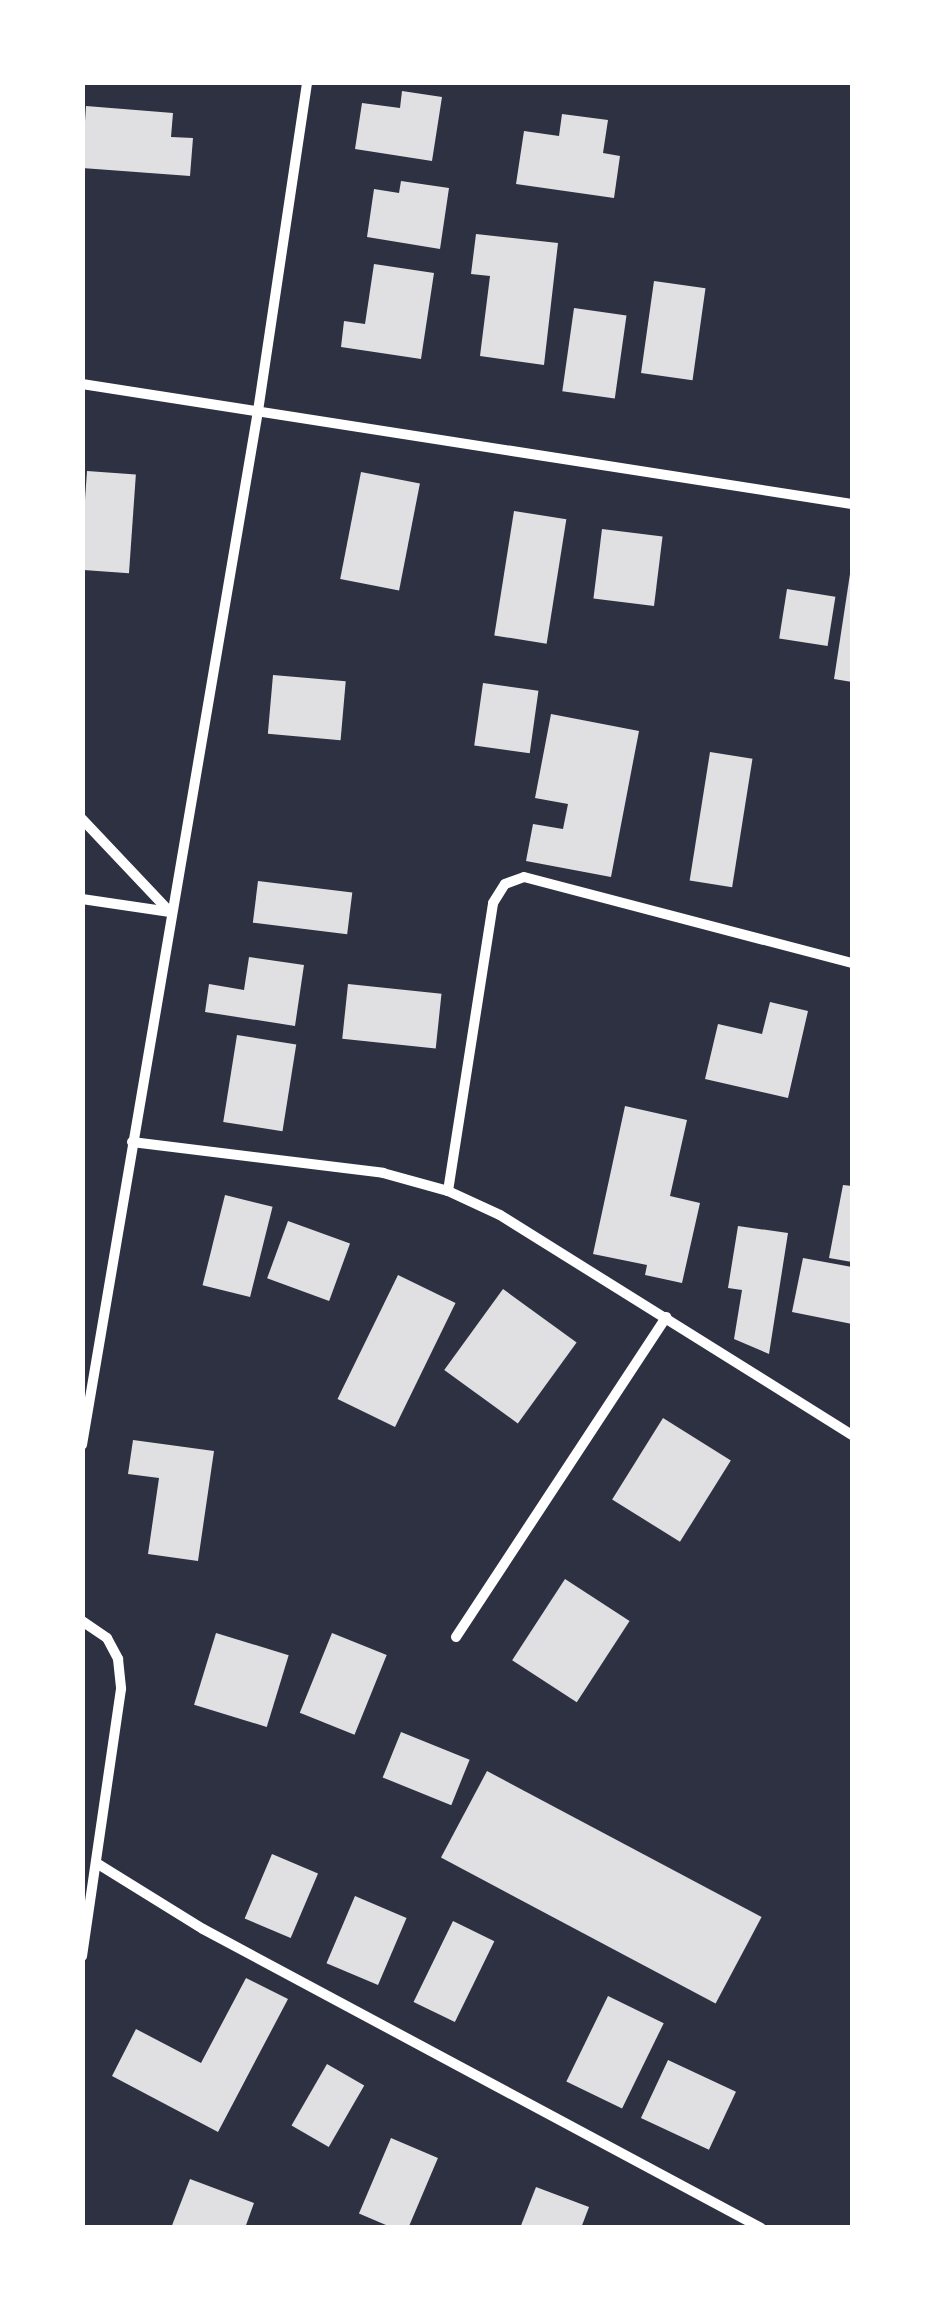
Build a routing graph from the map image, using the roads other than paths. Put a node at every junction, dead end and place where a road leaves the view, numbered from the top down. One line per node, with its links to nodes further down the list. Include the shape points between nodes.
1 (307, 82): 3 (street)
2 (82, 384): 3 (street)
3 (258, 411): 4 (street); 7 (street)
4 (852, 504)
5 (82, 819): 7 (street)
6 (82, 898): 7 (street)
7 (170, 912): 9 (street)
8 (852, 963): 10 (street, via 524,878 505,884 493,903)
9 (132, 1142): 10 (street, via 383,1174); 12 (street)
10 (448, 1191): 11 (street, via 500,1214)
11 (666, 1318): 13 (street); 16 (street)
12 (88, 1372): 14 (street)
13 (852, 1434)
14 (82, 1445)
15 (82, 1621): 17 (street, via 107,1638 121,1689)
16 (456, 1637)
17 (98, 1864): 18 (street); 19 (street, via 202,1928)
18 (82, 1956)
19 (761, 2228)

